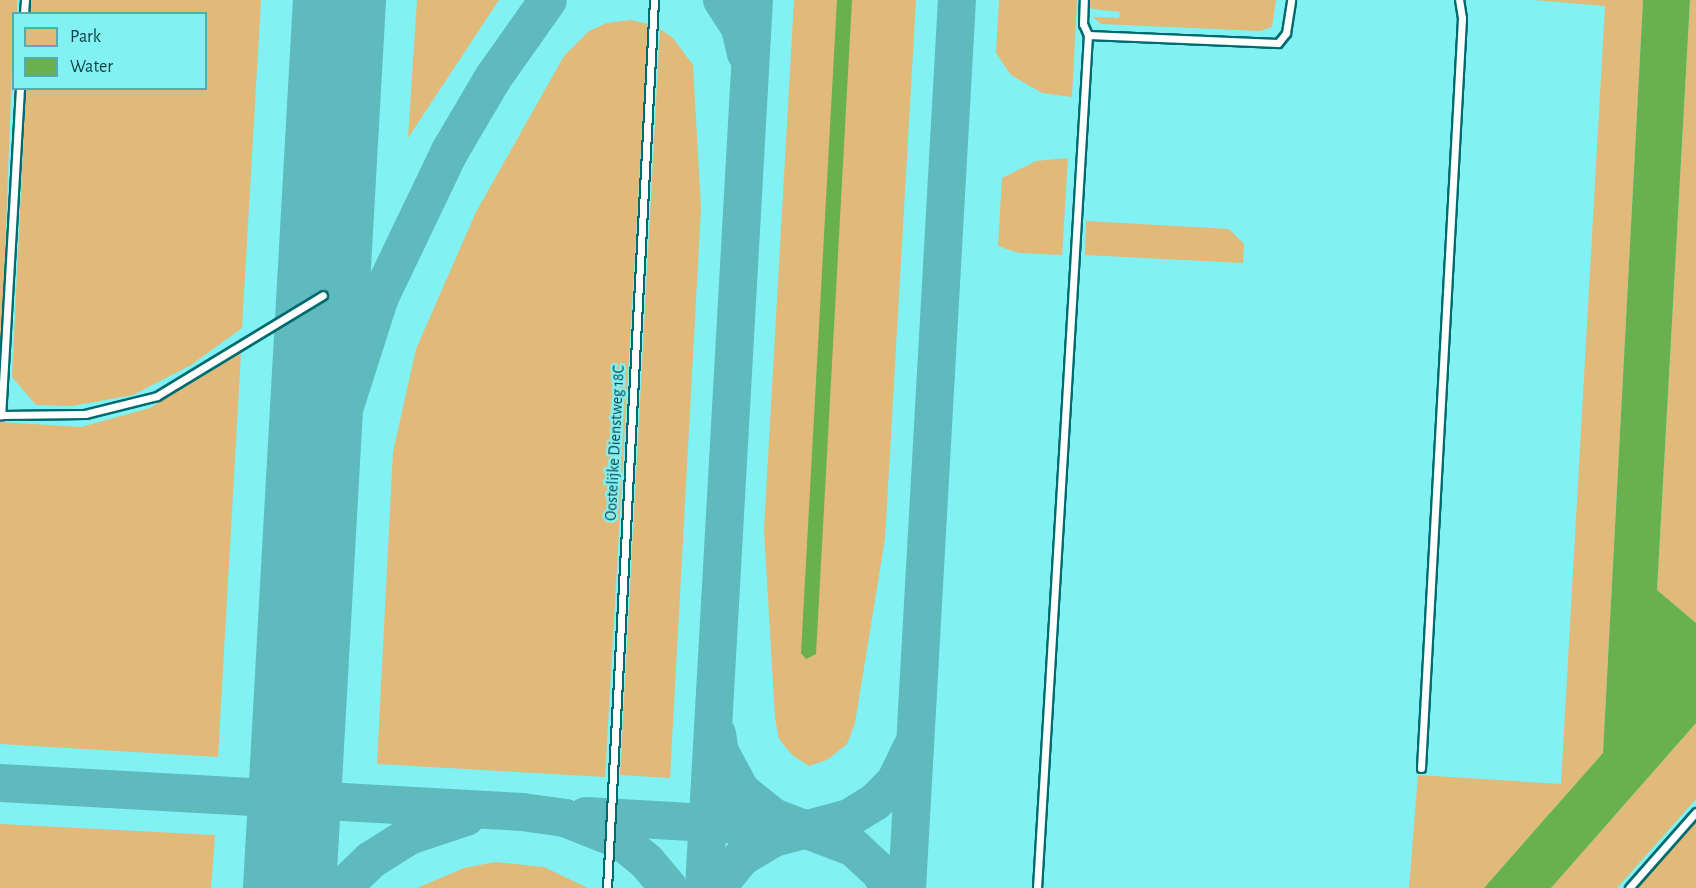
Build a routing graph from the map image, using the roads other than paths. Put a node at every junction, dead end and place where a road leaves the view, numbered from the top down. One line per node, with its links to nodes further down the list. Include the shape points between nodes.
1 (654, 0): 11 (lane, Oostelijke Dienstweg 18C)
2 (1084, 0): 5 (lane, via 1083,24)
3 (1290, 0): 5 (lane, via 1286,33 1278,43)
4 (1459, 0): 9 (lane, via 1462,18)
5 (1088, 35): 12 (lane)
6 (20, 90): 8 (lane)
7 (322, 294): 8 (lane, via 181,385 157,396 85,414)
8 (1, 415)
9 (1421, 768)
10 (1696, 812): 13 (lane)
11 (606, 888)
12 (1038, 888)
13 (1629, 888)

